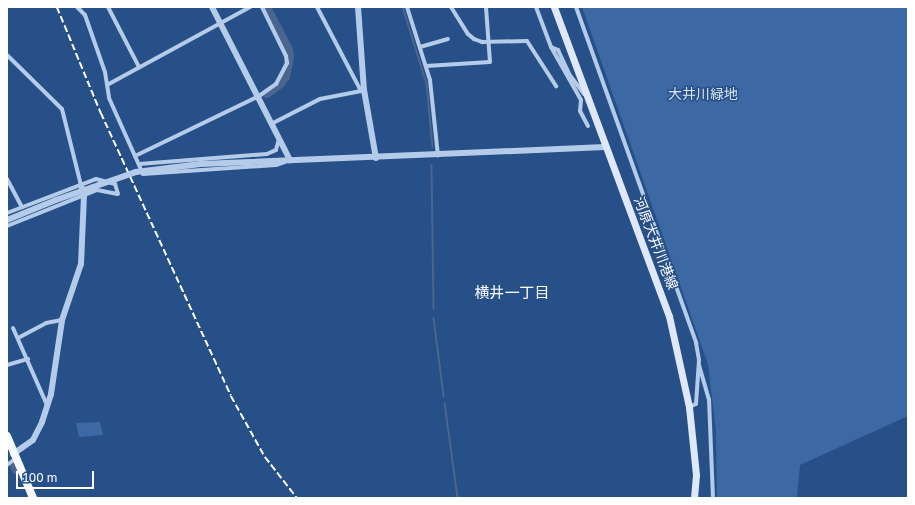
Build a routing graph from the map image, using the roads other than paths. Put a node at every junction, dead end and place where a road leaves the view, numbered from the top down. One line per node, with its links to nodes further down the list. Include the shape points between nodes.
1 (77, 7): 22 (street, via 85,15 100,56)
2 (108, 7): 21 (street)
3 (212, 7): 14 (street)
4 (250, 7): 14 (street)
5 (262, 7): 25 (street, via 284,49 286,63 276,84)
6 (317, 7): 24 (street)
7 (358, 7): 24 (street)
8 (408, 7): 18 (street)
9 (451, 7): 16 (street, via 468,34 474,39)
10 (486, 7): 16 (street)
11 (536, 7): 17 (street)
12 (554, 7): 26 (main road, 河原大井川港線)
13 (576, 7): 48 (street, via 634,173 663,245 696,343)
14 (220, 22): 21 (street); 25 (street)
15 (448, 39): 18 (street)
16 (488, 43): 20 (street, via 490,62); 23 (street, via 527,40)
17 (551, 47): 26 (street, via 558,50 569,74); 28 (street, via 581,100 580,111)
18 (420, 48): 20 (street)
19 (7, 56): 37 (street, via 62,109)
20 (426, 66): 32 (street, via 430,80)
21 (139, 67): 22 (street)
22 (107, 85): 31 (street, via 109,98)
23 (556, 86)
24 (362, 90): 27 (street, via 320,98); 33 (street)
25 (258, 96): 27 (street); 31 (street)
26 (587, 98): 30 (main road, 河原大井川港線)
27 (273, 123): 29 (street)
28 (588, 126)
29 (280, 136): 34 (street); 35 (street, via 276,150 267,154)
30 (605, 147): 32 (street); 50 (main road, 河原大井川港線, via 669,316)
31 (135, 156): 35 (street)
32 (438, 156): 33 (street)
33 (376, 158): 34 (street)
34 (290, 160): 35 (street, via 276,165 143,174); 41 (street, bridge, via 201,164 136,172)
35 (139, 164)
36 (7, 179): 39 (street)
37 (81, 185): 38 (street); 38 (street, via 101,178 115,184 118,194 105,190); 39 (street)
38 (84, 195): 42 (street); 43 (street, via 81,264)
39 (22, 207): 40 (street)
40 (7, 213)
41 (7, 220)
42 (7, 226)
43 (62, 320): 45 (street, via 46,323); 49 (street)
44 (13, 328): 45 (street)
45 (18, 338): 46 (street)
46 (28, 359): 47 (street); 49 (street)
47 (7, 365)
48 (698, 365): 50 (street, via 696,404); 56 (street, via 709,399)
49 (48, 405): 52 (street, via 33,440)
50 (688, 407): 55 (main road, 河原大井川港線, via 696,475)
51 (7, 436): 52 (main road)
52 (14, 457): 53 (street); 54 (main road)
53 (7, 465)
54 (33, 498)
55 (694, 498)
56 (713, 498)

